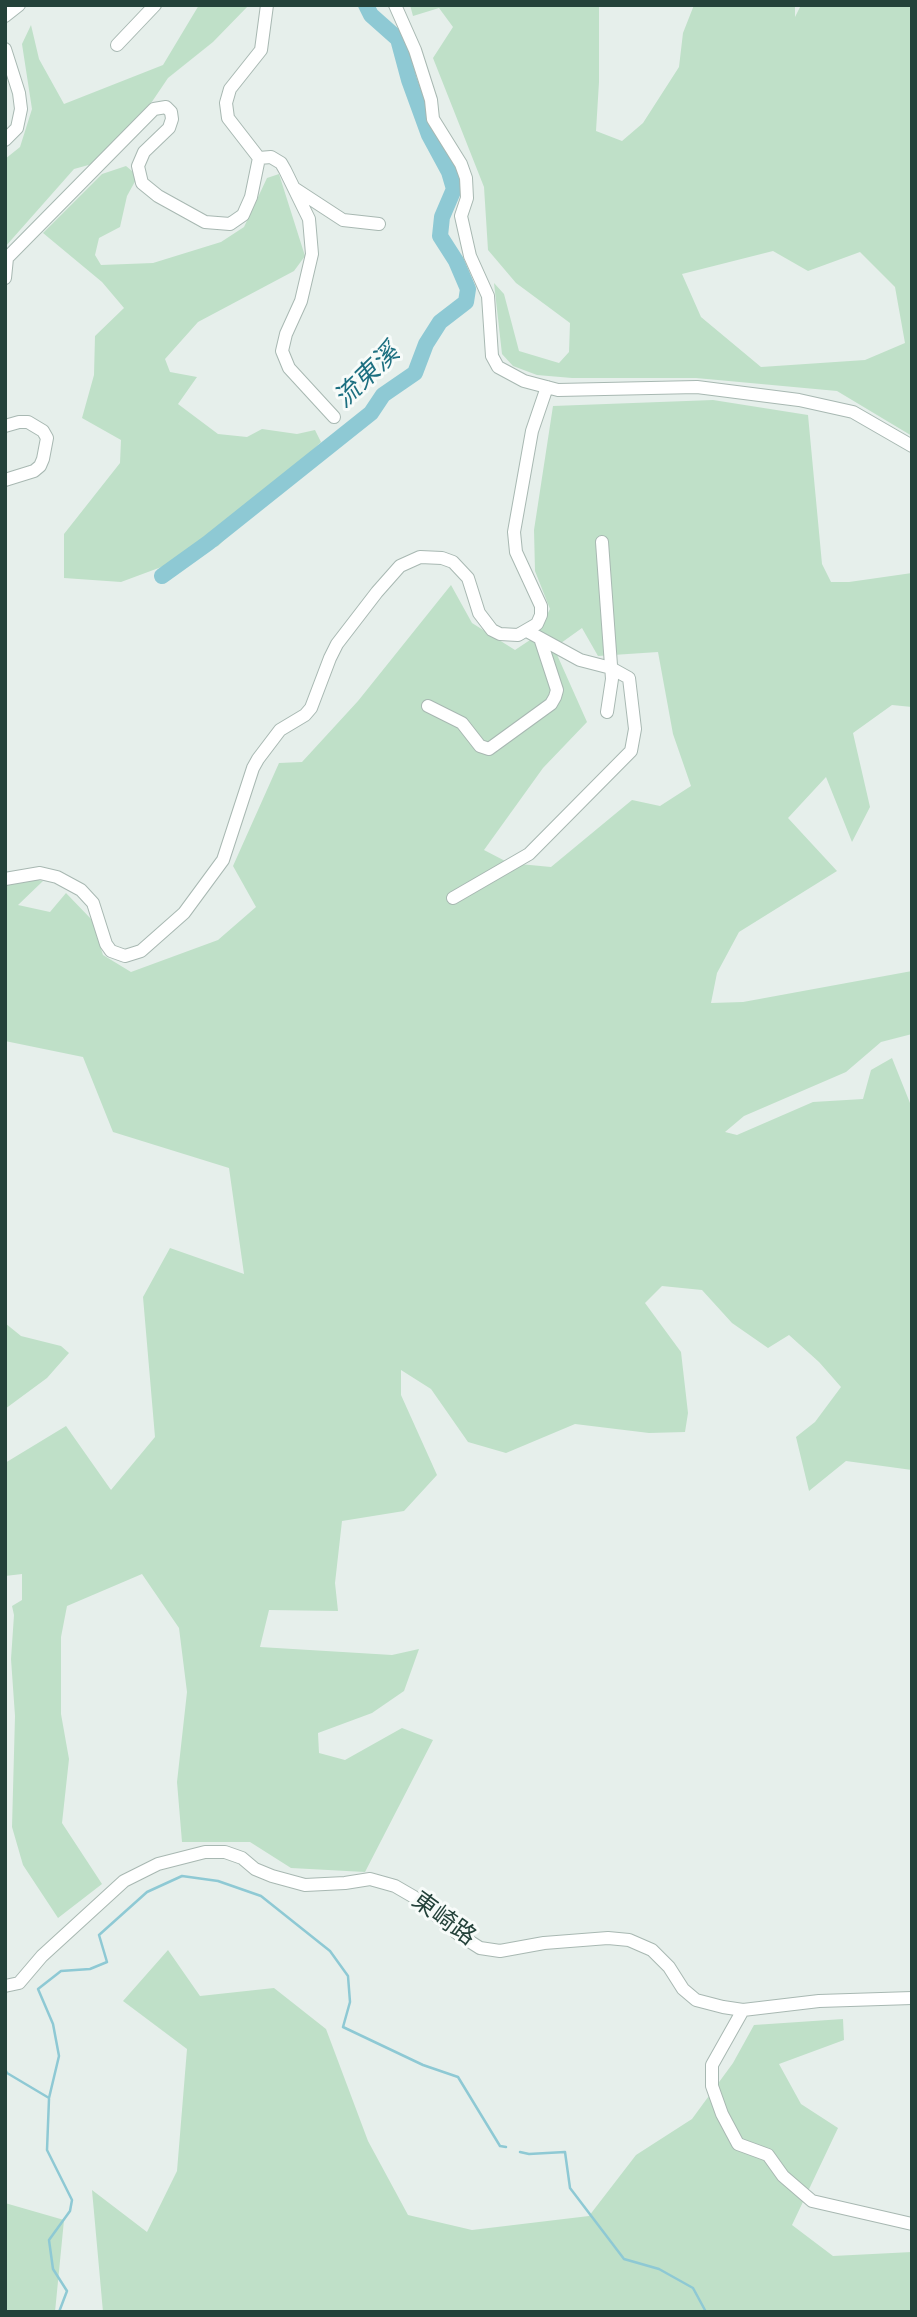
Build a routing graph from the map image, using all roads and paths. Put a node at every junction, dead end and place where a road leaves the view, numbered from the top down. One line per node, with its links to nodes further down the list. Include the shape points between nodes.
1 (19, 5): 5 (street)
2 (155, 5): 6 (street)
3 (267, 5): 9 (street, via 261,50 230,89 226,103 228,118)
4 (395, 5): 13 (street, via 415,50 433,120 467,178 461,216 470,256 488,296 492,356 498,367)
5 (5, 16)
6 (117, 45)
7 (5, 49): 8 (street, via 21,109 17,128)
8 (5, 140)
9 (259, 158): 10 (street, via 271,157 281,163); 12 (street, via 243,215 230,224 205,222 142,183 138,166 172,119 166,107 154,109 8,258)
10 (294, 188): 11 (street, via 343,220); 14 (street, via 309,219 312,254 282,351 289,369)
11 (379, 224)
12 (5, 278)
13 (547, 387): 16 (street, via 697,387 799,400 853,412); 19 (street, via 532,431 514,532 516,552 541,606 537,624)
14 (334, 416)
15 (5, 426): 17 (street, via 28,422 47,438 40,466)
16 (912, 446)
17 (5, 480)
18 (602, 542): 21 (street)
19 (527, 631): 20 (street); 24 (street, via 509,636 492,630 479,613 467,578 453,562 420,557 400,566 337,644 311,708 280,730 258,759 223,860 184,913 141,951 125,956 111,951 93,904 81,890 57,877 40,873)
20 (540, 638): 21 (street, via 580,660); 22 (street, via 557,690 555,697 489,749 480,746 462,723)
21 (611, 668): 23 (street); 25 (street, via 629,678 635,729 631,751 529,854)
22 (428, 706)
23 (607, 712)
24 (5, 879)
25 (453, 898)
26 (5, 1986): 28 (street, 東崎路, via 19,1983 41,1956 124,1881 158,1864 225,1852 255,1869 305,1885 370,1879 396,1886 481,1948 500,1951 576,1940 629,1940 652,1950 696,2000)
27 (912, 1998): 28 (street, 東崎路, via 819,2001)
28 (743, 2010): 29 (street, via 712,2065 712,2086 738,2144 768,2155 783,2176 812,2201)
29 (912, 2224)

